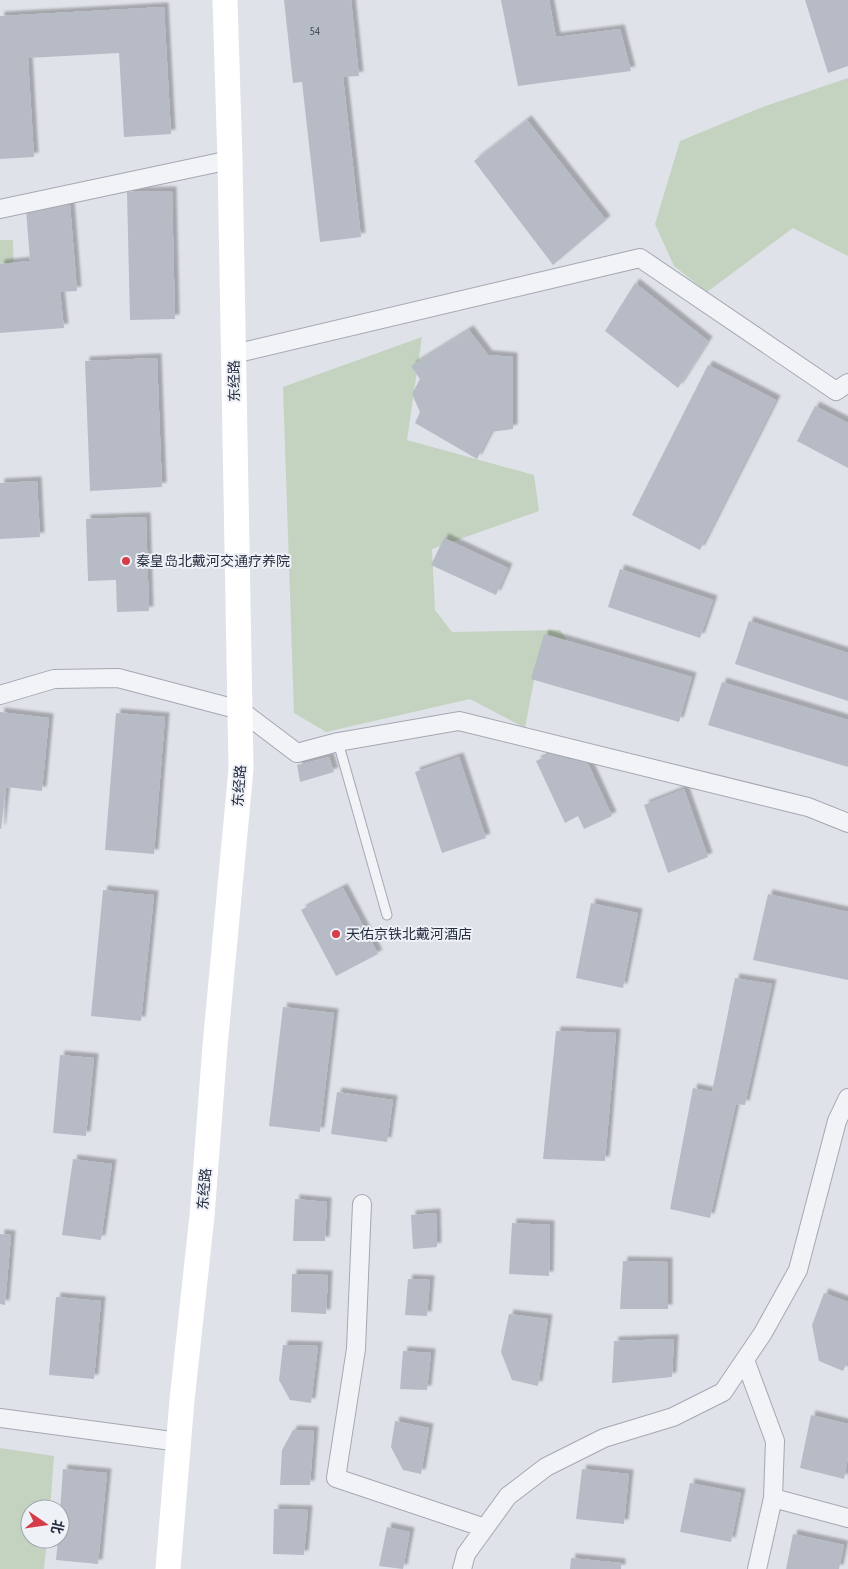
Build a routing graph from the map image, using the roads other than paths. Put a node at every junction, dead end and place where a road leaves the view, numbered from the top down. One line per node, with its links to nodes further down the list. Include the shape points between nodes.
1 (225, 0): 2 (main road, 东经路)
2 (230, 160): 3 (street); 4 (main road, 东经路)
3 (0, 209)
4 (234, 354): 5 (street, via 640,258 836,392); 7 (main road, 东经路)
5 (848, 383)
6 (0, 696): 7 (street, via 54,679 118,678)
7 (240, 710): 8 (street, via 297,753); 15 (main road, 东经路, via 241,769)
8 (338, 742): 9 (street, via 459,721 808,807); 10 (lane)
9 (848, 823)
10 (387, 915)
11 (848, 1098): 13 (street, via 837,1121 798,1270)
12 (362, 1204): 18 (street, via 356,1349 336,1478)
13 (745, 1360): 16 (street, via 775,1441); 18 (street, via 723,1392 673,1417 604,1438 546,1467 508,1496)
14 (0, 1418): 15 (street)
15 (179, 1442): 19 (main road, 东经路)
16 (773, 1498): 17 (street); 21 (street)
17 (848, 1518)
18 (485, 1528): 20 (street, via 466,1554)
19 (168, 1569)
20 (462, 1569)
21 (757, 1569)

